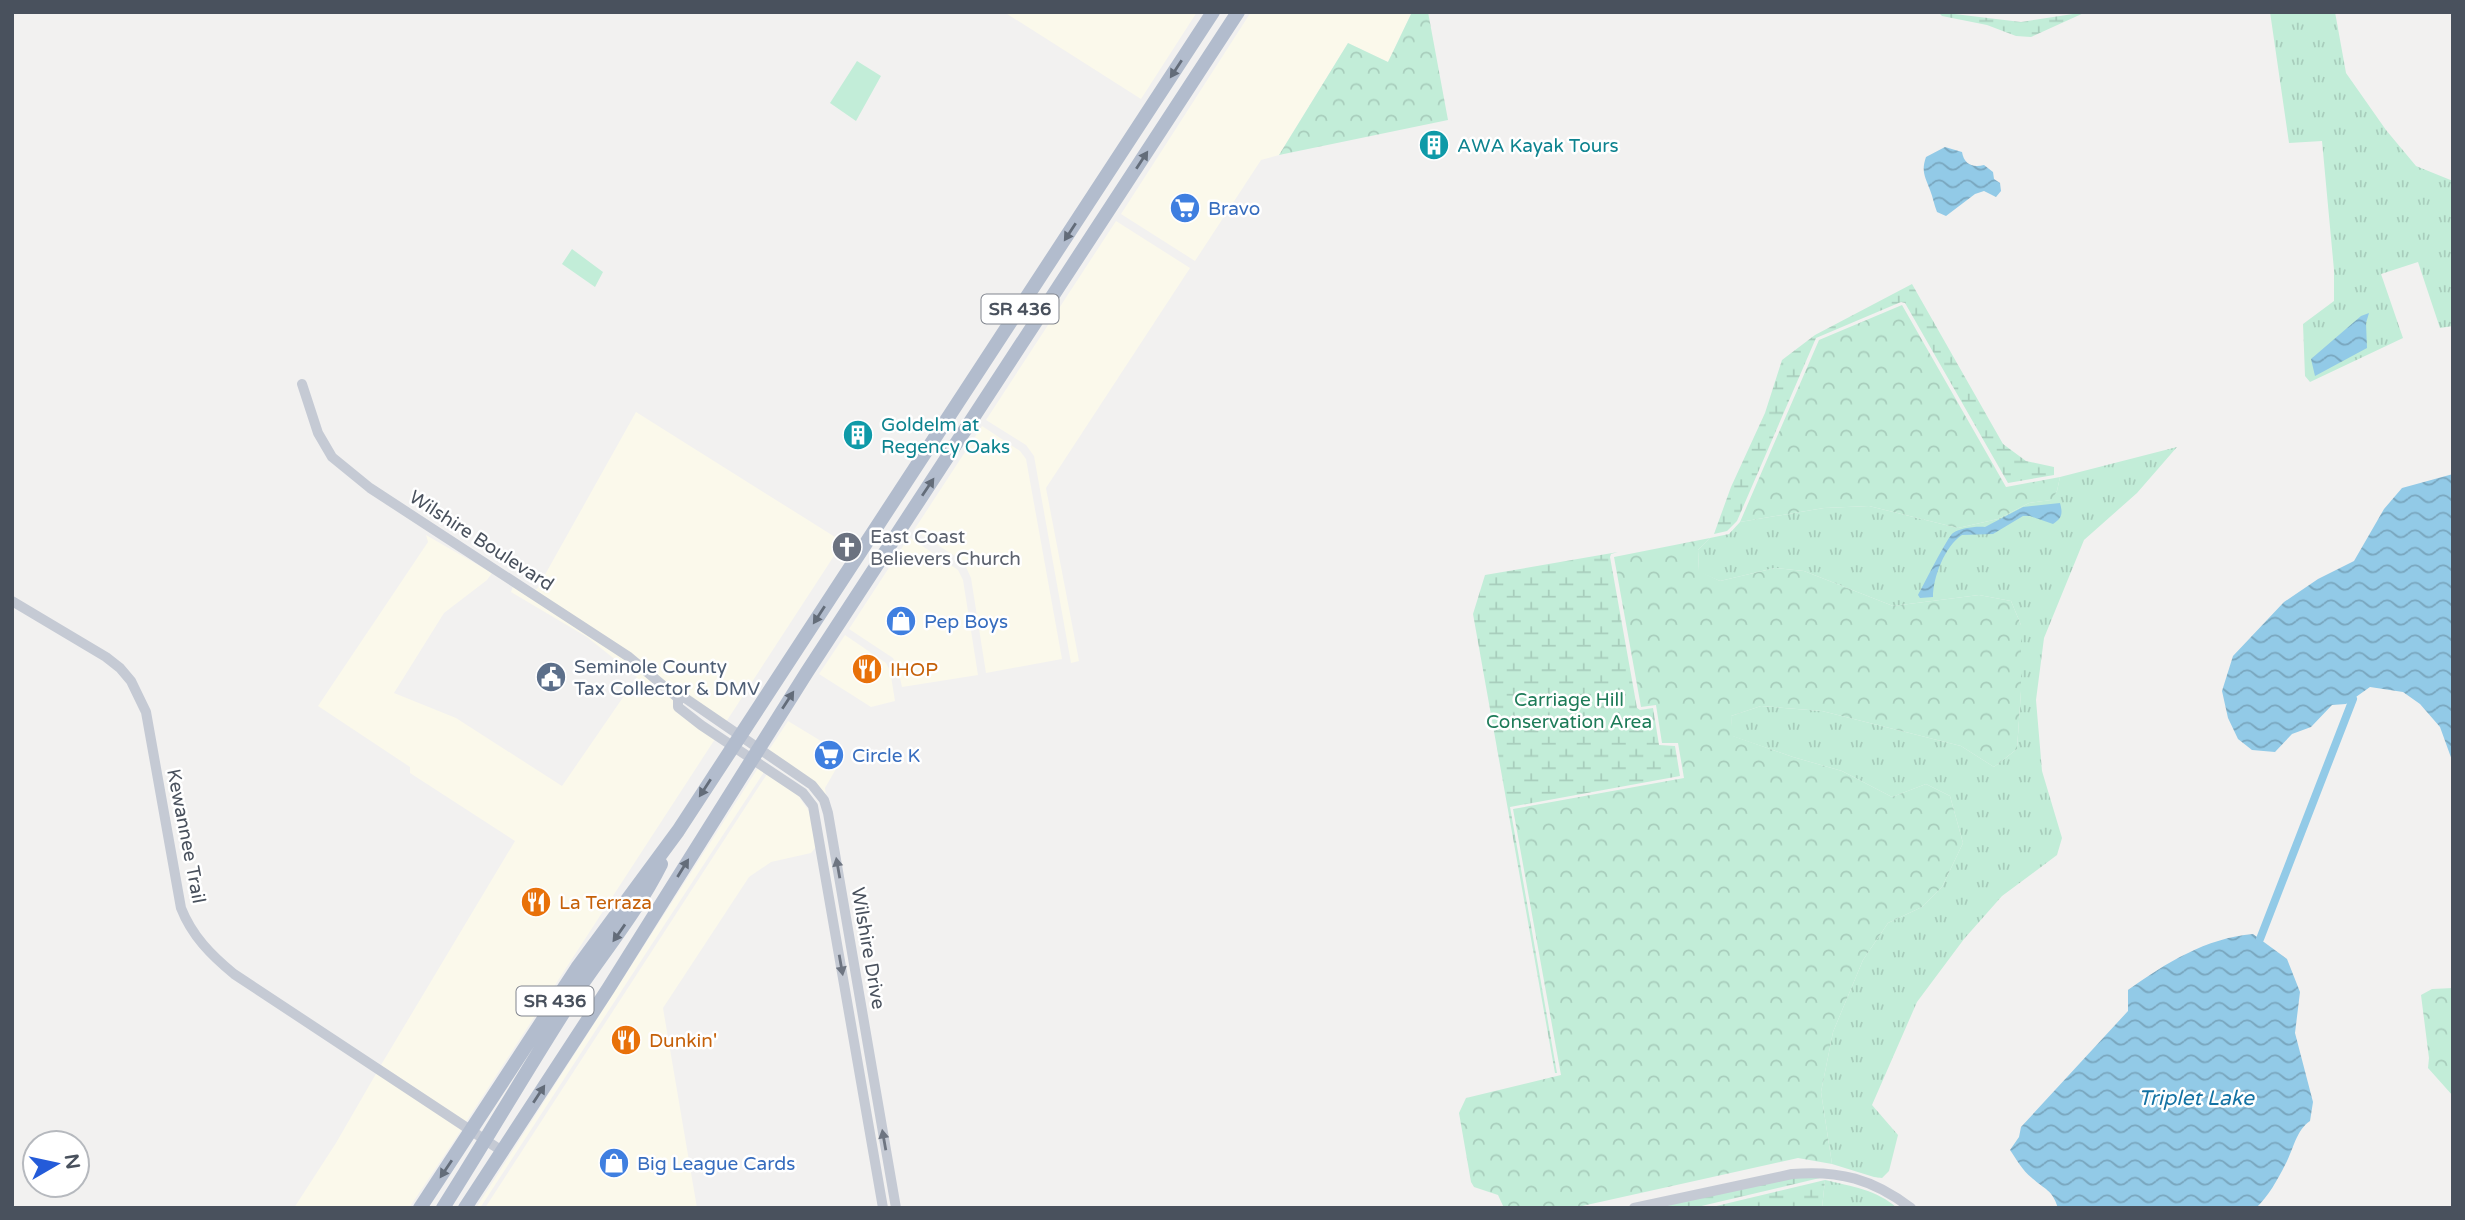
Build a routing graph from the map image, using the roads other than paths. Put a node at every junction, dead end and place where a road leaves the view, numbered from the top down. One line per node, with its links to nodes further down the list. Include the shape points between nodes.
1 (1213, 12): 3 (main road, SR 436, one-way to 3)
2 (1238, 12): 5 (main road, SR 436, one-way to 2)
3 (1107, 175): 4 (main road, SR 436); 5 (main road)
4 (1085, 209): 6 (main road, via 1092,222); 8 (main road, SR 436, one-way to 8)
5 (1108, 211): 6 (main road, SR 436)
6 (1091, 238): 10 (main road, SR 436, one-way to 6)
7 (302, 384): 13 (street, Wilshire Boulevard, via 318,433 340,465 629,657 678,698 678,706)
8 (915, 470): 9 (main road, SR 436); 10 (main road, via 901,506)
9 (881, 520): 11 (main road, via 887,535); 13 (main road, SR 436, one-way to 13)
10 (902, 527): 11 (main road, SR 436)
11 (877, 564): 14 (main road, SR 436, one-way to 11)
12 (12, 601): 19 (street, Kewannee Trail, via 106,657 131,681 146,712 181,908 213,957)
13 (737, 741): 14 (street, Wilshire Drive); 16 (main road, SR 436, one-way to 16)
14 (755, 752): 15 (street, Wilshire Drive); 21 (main road, SR 436, one-way to 14)
15 (808, 789): 17 (street, Wilshire Drive, one-way to 15, via 828,813 824,800); 18 (street, Wilshire Drive, one-way to 18)
16 (677, 831): 19 (main road, SR 436, via 580,964); 20 (main road, one-way to 20, via 644,896 571,1000)
17 (877, 1096): 18 (street); 26 (street, Wilshire Drive, one-way to 17)
18 (864, 1098): 25 (street, Wilshire Drive)
19 (472, 1131): 20 (street, Kewannee Trail); 22 (main road, SR 436, one-way to 22)
20 (486, 1140): 21 (street, Kewannee Trail); 23 (main road)
21 (502, 1151): 24 (main road, SR 436)
22 (420, 1208)
23 (443, 1208)
24 (465, 1208)
25 (883, 1208)
26 (896, 1208)
27 (1634, 1208): 28 (street, via 1811,1173 1871,1184)
28 (1911, 1208)

